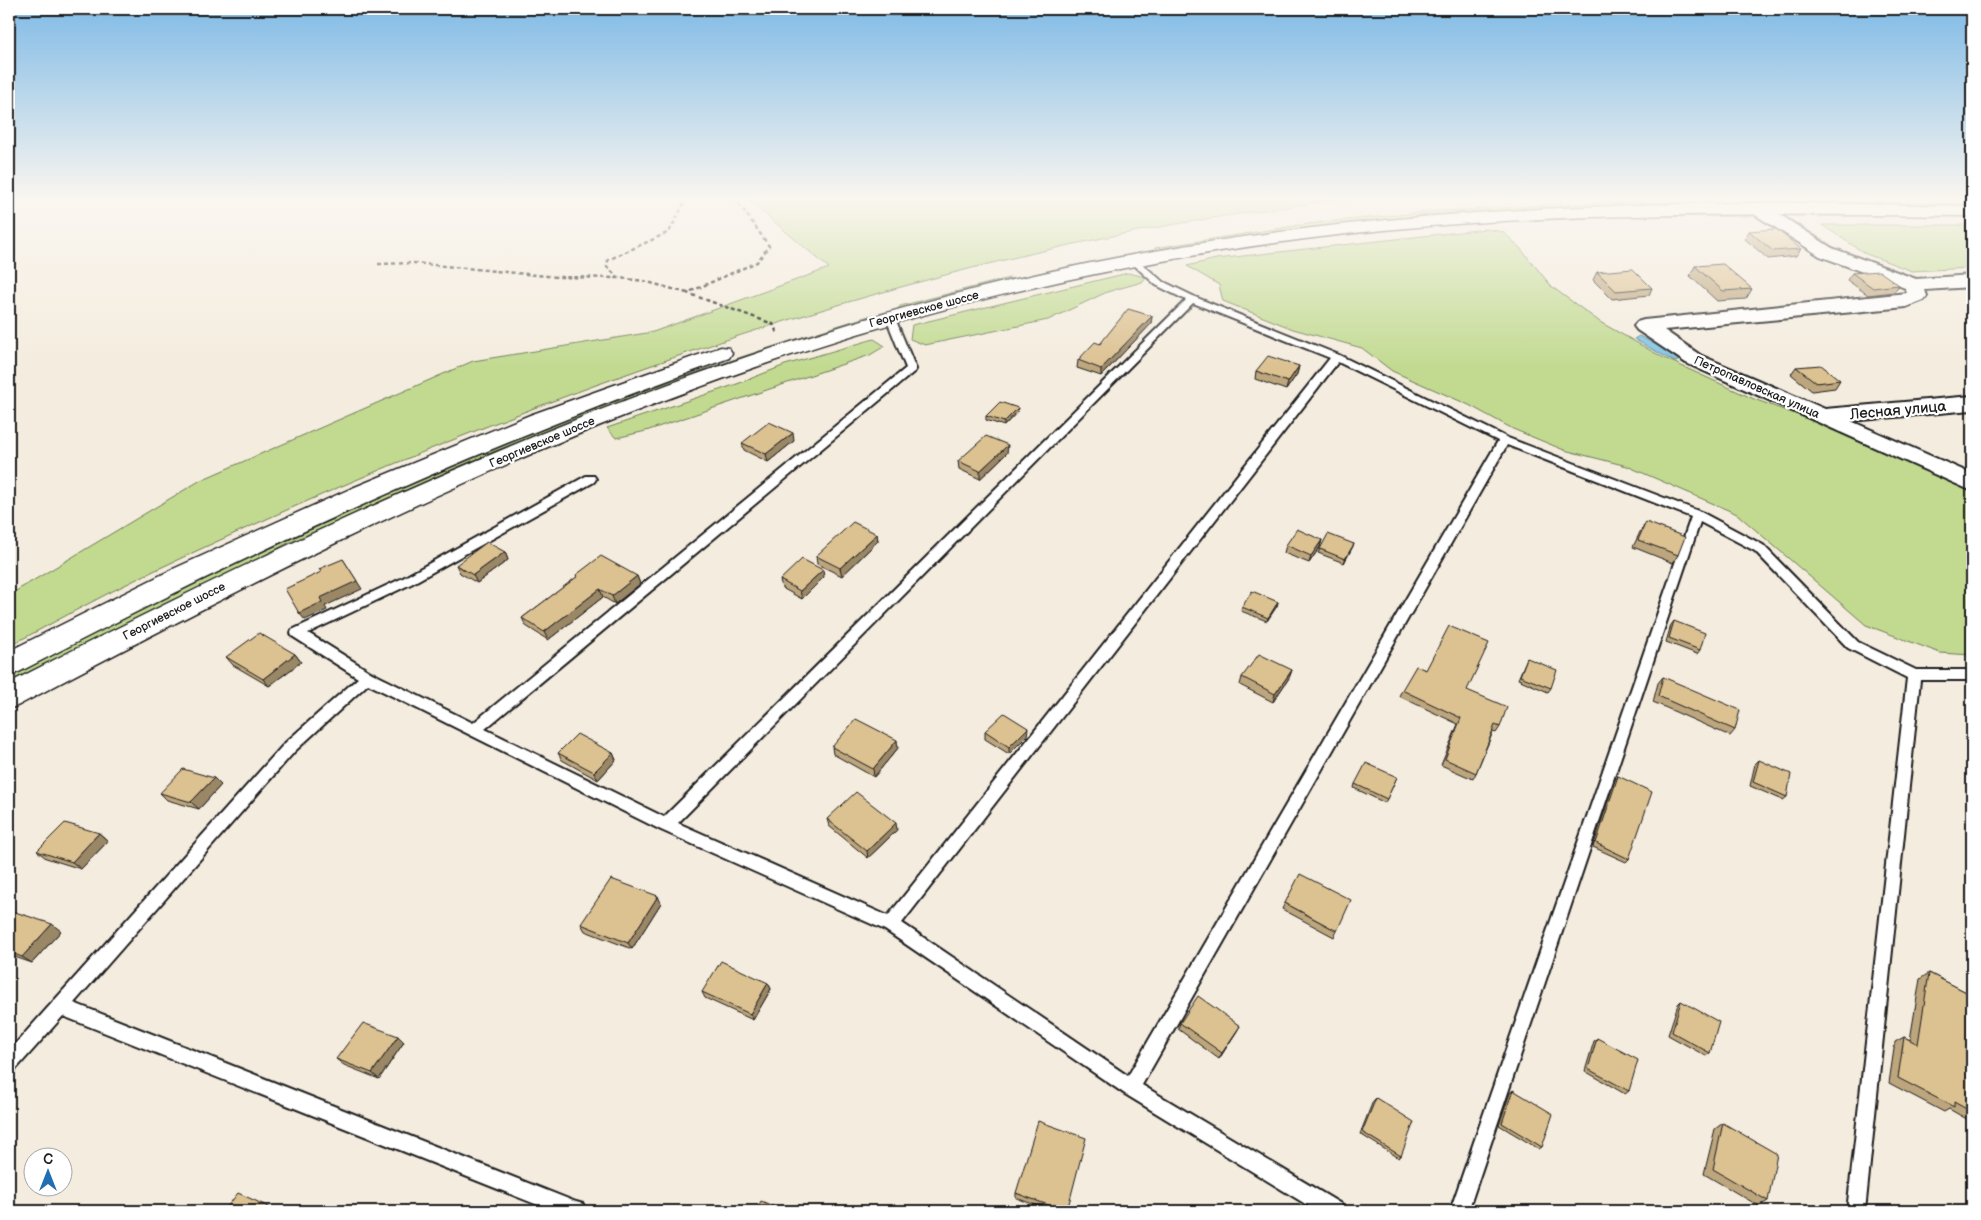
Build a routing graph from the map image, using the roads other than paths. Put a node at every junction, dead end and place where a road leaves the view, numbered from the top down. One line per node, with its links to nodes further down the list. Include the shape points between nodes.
1 (1080, 255): 16 (main road, Георгиевское шоссе, via 982,277 778,334 550,415 316,512)
2 (1173, 255): 4 (main road, Георгиевское шоссе)
3 (1834, 255): 6 (street)
4 (1135, 261): 7 (lane, via 1159,283); 8 (main road, Георгиевское шоссе, via 1008,287)
5 (1972, 281): 6 (street)
6 (1914, 284): 11 (street, Петропавловская улица, via 1917,296 1906,301 1644,326 1693,359)
7 (1192, 299): 9 (lane); 22 (lane)
8 (891, 318): 20 (main road, Георгиевское шоссе, via 734,368 554,436 284,556); 21 (lane, via 912,368)
9 (1336, 357): 12 (lane); 23 (lane)
10 (1972, 403): 11 (street, Лесная улица)
11 (1823, 416): 14 (street, Петропавловская улица)
12 (1504, 440): 15 (lane); 26 (lane)
13 (590, 478): 19 (lane, via 407,581 296,633)
14 (1972, 482)
15 (1697, 515): 17 (lane, via 1759,548 1853,645); 29 (lane)
16 (9, 664)
17 (1914, 675): 18 (lane); 30 (lane)
18 (1972, 675)
19 (368, 677): 21 (lane); 24 (lane, via 290,747)
20 (9, 697)
21 (474, 730): 22 (lane)
22 (666, 825): 23 (lane)
23 (891, 925): 26 (lane)
24 (59, 1006): 25 (lane); 27 (lane)
25 (9, 1064)
26 (1131, 1088): 28 (lane)
27 (576, 1211)
28 (1334, 1211)
29 (1459, 1211)
30 (1856, 1211)

